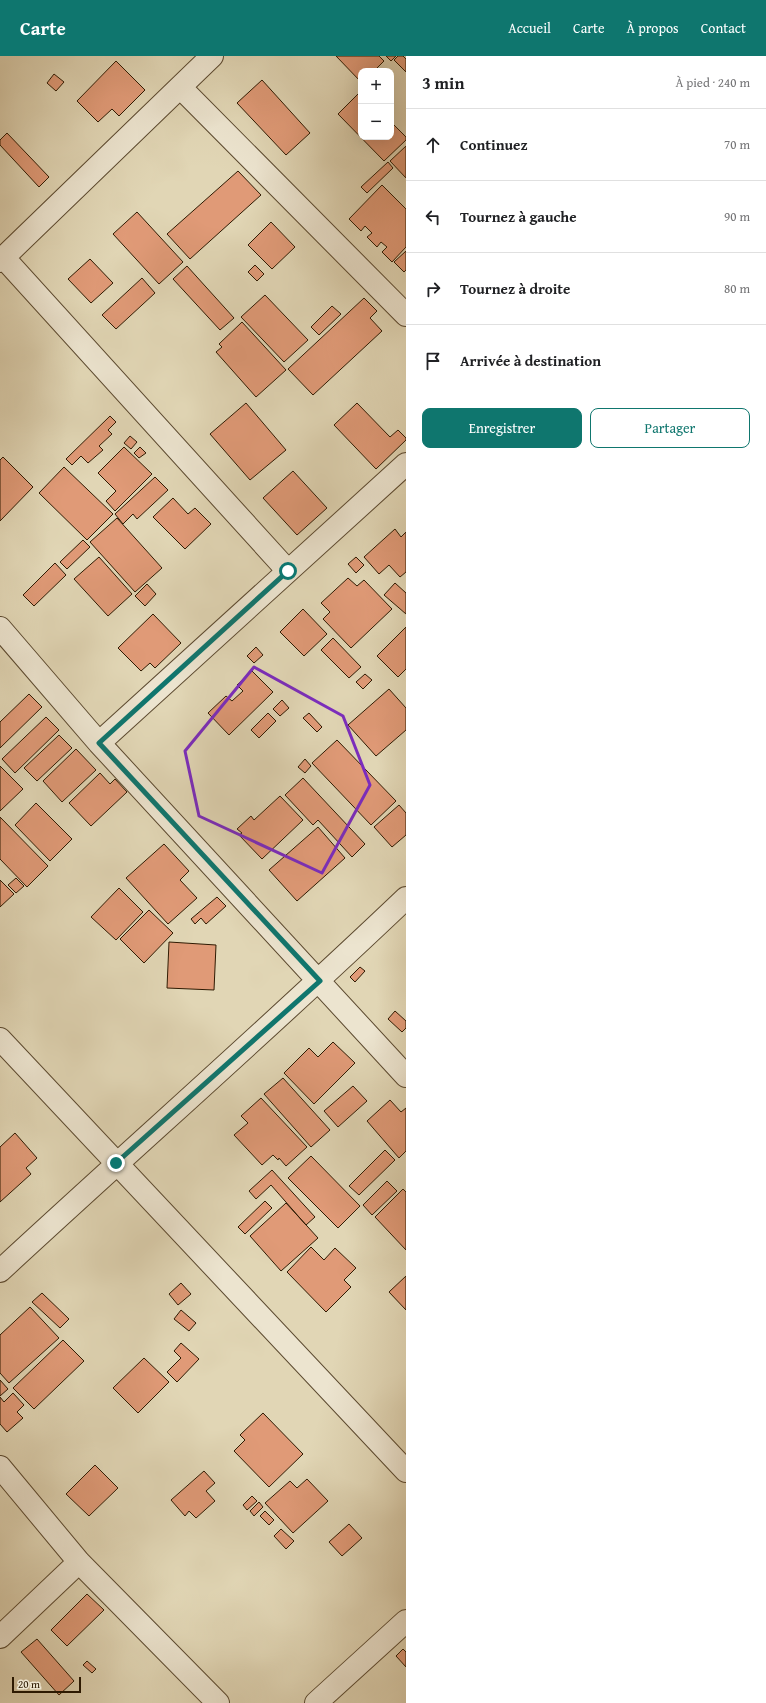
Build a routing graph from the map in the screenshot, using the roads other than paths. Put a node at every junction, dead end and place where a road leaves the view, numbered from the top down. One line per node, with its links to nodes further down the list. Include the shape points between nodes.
1 (212, 56): 2 (street)
2 (180, 87): 3 (street); 4 (street)
3 (2, 260): 6 (street)
4 (406, 315)
5 (406, 464): 6 (street)
6 (288, 571): 8 (street)
7 (0, 628): 8 (street)
8 (99, 743): 10 (street)
9 (406, 898): 10 (street)
10 (320, 981): 12 (street); 13 (street)
11 (0, 1039): 13 (street)
12 (406, 1076)
13 (116, 1163): 14 (street); 16 (street)
14 (0, 1271)
15 (0, 1467): 17 (street)
16 (406, 1471)
17 (79, 1562): 19 (street); 20 (street)
18 (406, 1621): 21 (street)
19 (0, 1637)
20 (218, 1703)
21 (316, 1703)

